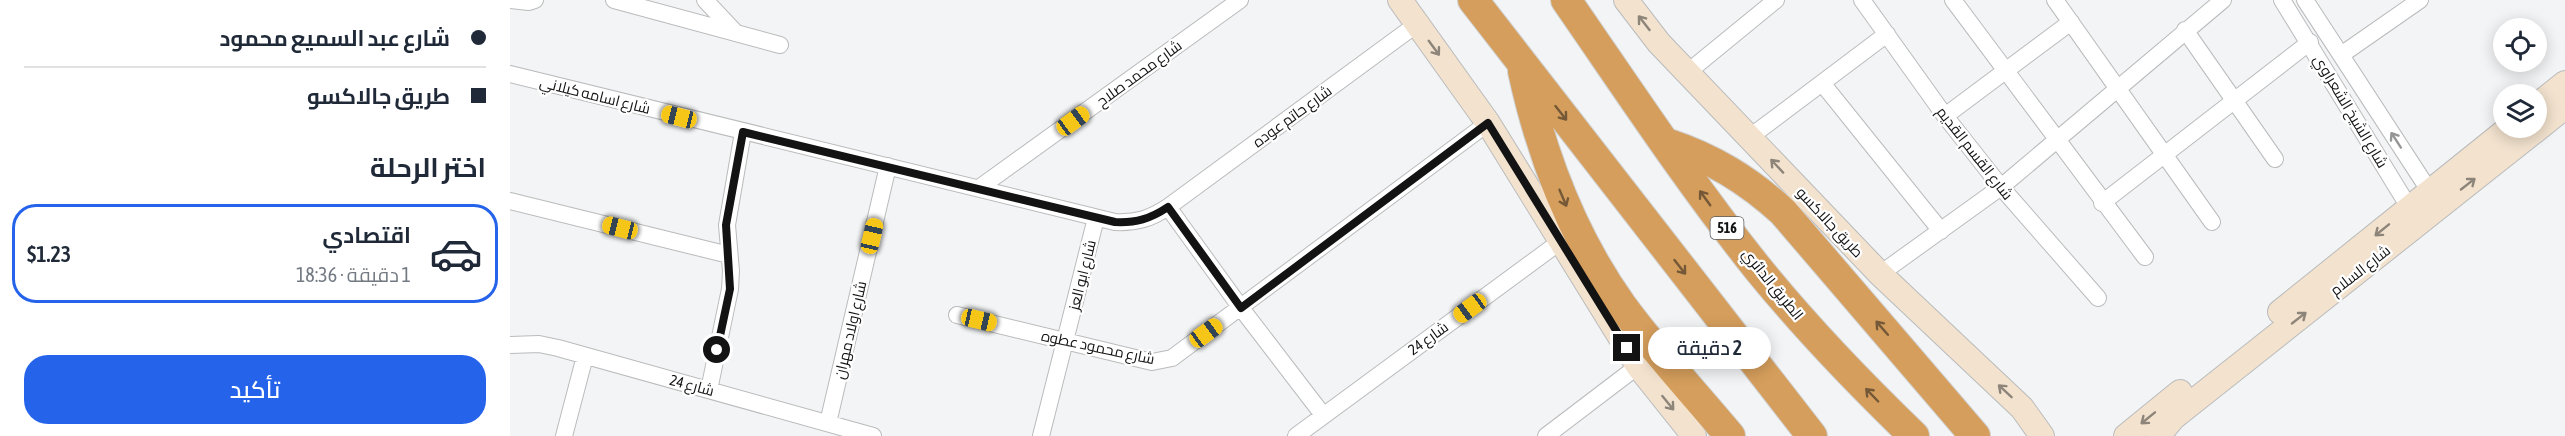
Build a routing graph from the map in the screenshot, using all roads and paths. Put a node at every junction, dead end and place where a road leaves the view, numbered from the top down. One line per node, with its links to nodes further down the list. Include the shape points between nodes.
1 (510, 0): 2 (street)
2 (535, 0)
3 (614, 0): 21 (street)
4 (705, 0): 21 (street)
5 (1240, 0): 47 (street, شارع محمد صلاح)
6 (1400, 0): 19 (street)
7 (1473, 0): 26 (highway)
8 (1566, 0): 42 (highway, الطريق الدائري / 516)
9 (1626, 0): 28 (street, طريق جالاكسو, one-way to 9, via 1659,43)
10 (1862, 0): 22 (street, شارع القسم القديم)
11 (1953, 0): 27 (street)
12 (2055, 0): 18 (street)
13 (2223, 0): 20 (street)
14 (2283, 0): 23 (street, شارع الشيخ الشعراوي)
15 (2305, 0): 25 (street, شارع الشيخ الشعراوي)
16 (2420, 0): 25 (street)
17 (1767, 3): 28 (street)
18 (2071, 22): 27 (street); 32 (street)
19 (1417, 24): 37 (street, one-way to 37); 51 (street, شارع حاتم عوده)
20 (2186, 30): 32 (street); 34 (street)
21 (736, 33): 24 (street)
22 (1887, 34): 30 (street); 36 (street, شارع القسم القديم)
23 (2310, 42): 34 (street); 52 (street, شارع الشيخ الشعراوي)
24 (780, 45)
25 (2341, 56): 48 (street, شارع الشيخ الشعراوي, one-way to 25)
26 (1521, 62): 77 (highway, one-way to 77, via 1552,172 1583,241 1623,306); 78 (highway, one-way to 78)
27 (2006, 70): 36 (street); 41 (street)
28 (1689, 72): 39 (street, طريق جالاكسو)
29 (510, 74): 38 (street, شارع اسامه كيلاني)
30 (1822, 82): 39 (street); 55 (street)
31 (2565, 83): 33 (street)
32 (2118, 87): 41 (street); 43 (street)
33 (2547, 97)
34 (2235, 101): 43 (street); 44 (street)
35 (2565, 107): 48 (street, شارع السلام, one-way to 35)
36 (1945, 116): 46 (street, شارع القسم القديم)
37 (1488, 123): 56 (street); 61 (street, شارع محمود عطوه)
38 (743, 132): 45 (street, شارع اسامه كيلاني); 57 (street, via 728,212)
39 (1750, 137): 59 (street, طريق جالاكسو, one-way to 39)
40 (2498, 138): 48 (street, شارع السلام)
41 (2057, 140): 46 (street); 50 (street)
42 (1666, 144): 79 (highway, الطريق الدائري / 516, one-way to 42, via 1797,315); 80 (highway, one-way to 42, via 1783,213 1728,169)
43 (2165, 155): 50 (street); 54 (street)
44 (2275, 159)
45 (888, 166): 47 (street, شارع اسامه كيلاني); 69 (street, شارع اولاد مهران)
46 (2001, 187): 55 (street); 60 (street, شارع القسم القديم)
47 (980, 188): 53 (street, شارع اسامه كيلاني)
48 (2434, 199): 52 (street, شارع السلام)
49 (510, 201): 57 (street)
50 (2102, 203): 58 (street)
51 (1168, 207): 53 (street, شارع اسامه كيلاني, via 1152,218 1134,223); 61 (street)
52 (2414, 215): 82 (street, شارع السلام, one-way to 82); 83 (street, شارع السلام, one-way to 52, via 2174,417)
53 (1096, 218): 63 (street, شارع ابو العز)
54 (2212, 222)
55 (1941, 231): 59 (street)
56 (1561, 241): 66 (street); 68 (street, شارع 24)
57 (729, 255): 67 (street, via 730,289)
58 (2145, 257)
59 (1880, 274): 81 (street, طريق جالاكسو, one-way to 59, via 2022,408)
60 (2098, 298)
61 (1241, 308): 63 (street, شارع محمود عطوه, via 1172,358 1162,361 1152,362); 68 (street)
62 (957, 315): 63 (street, شارع محمود عطوه)
63 (1066, 341): 74 (street, شارع ابو العز)
64 (510, 345): 65 (street, شارع 24, via 539,344)
65 (585, 356): 67 (street, شارع 24); 72 (street)
66 (1638, 366): 75 (street); 76 (street, one-way to 76)
67 (709, 390): 69 (street, شارع 24)
68 (1323, 415): 71 (street, شارع 24)
69 (828, 423): 70 (street, شارع 24)
70 (849, 433): 73 (street, شارع 24)
71 (1306, 433)
72 (564, 436)
73 (873, 436)
74 (1041, 436)
75 (1546, 436)
76 (1694, 436)
77 (1730, 436)
78 (1812, 436)
79 (1914, 436)
80 (1975, 436)
81 (2042, 436)
82 (2126, 436)
83 (2158, 436)

